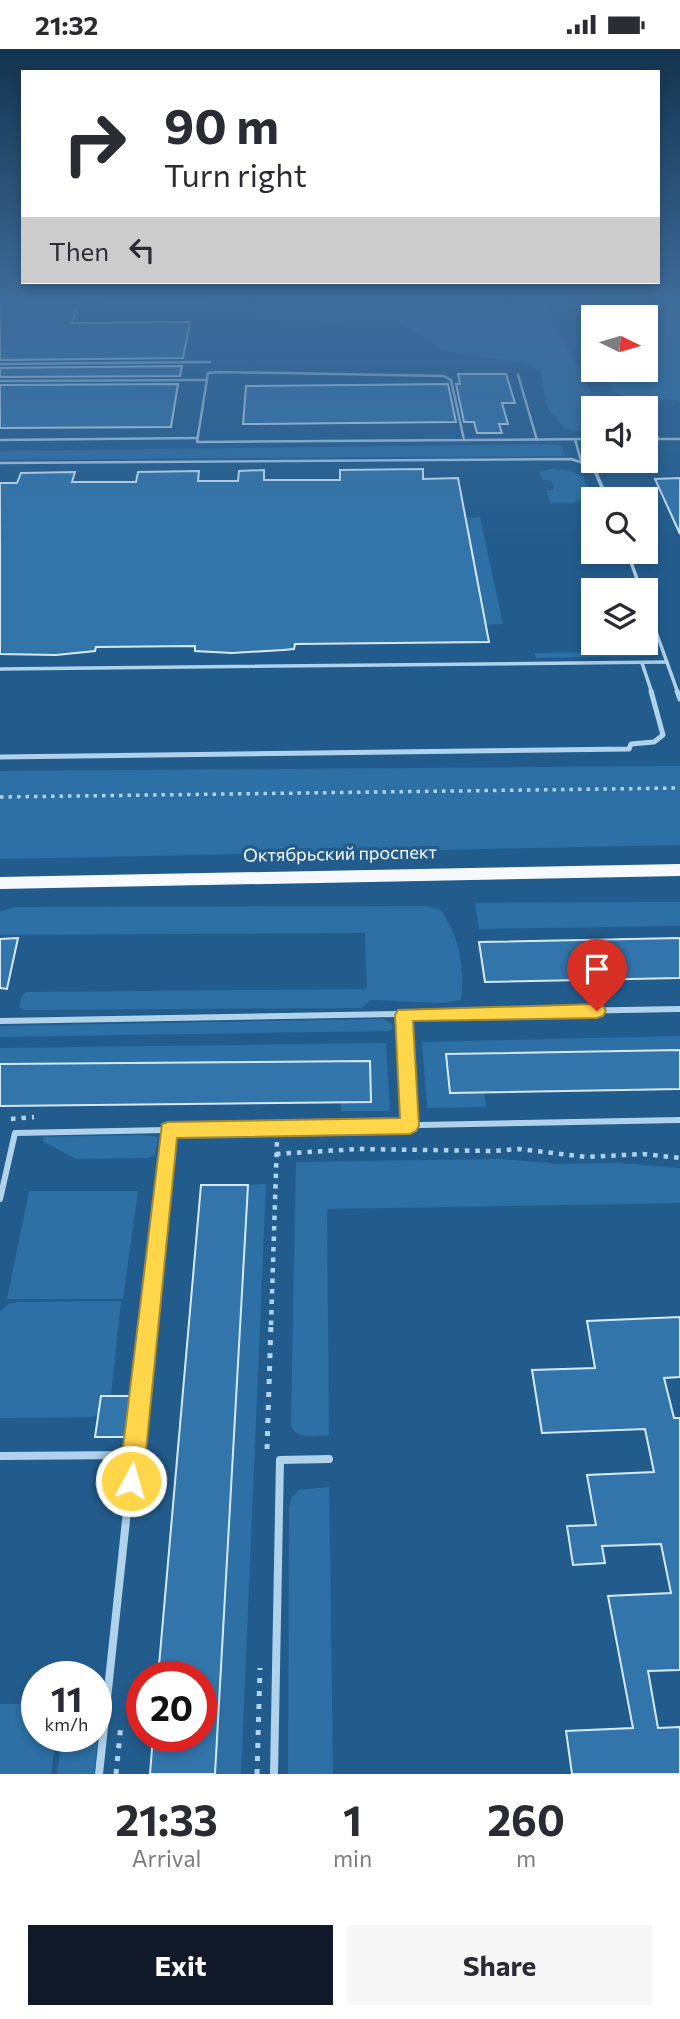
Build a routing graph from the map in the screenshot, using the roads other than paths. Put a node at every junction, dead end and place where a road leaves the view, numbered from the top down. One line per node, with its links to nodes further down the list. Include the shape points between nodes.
1 (206, 384): 4 (lane)
2 (452, 384): 10 (lane)
3 (520, 384): 11 (lane)
4 (197, 437): 9 (lane); 10 (lane, via 197,442)
5 (575, 439): 6 (lane); 11 (lane); 12 (lane)
6 (581, 439)
7 (658, 439): 8 (lane)
8 (680, 439)
9 (0, 440)
10 (464, 440): 11 (lane)
11 (537, 440)
12 (581, 461): 13 (lane)
13 (0, 463)
14 (658, 637): 15 (lane)
15 (667, 662): 16 (lane); 18 (lane)
16 (642, 663): 17 (lane); 19 (lane, via 663,736 654,742 631,744 629,750)
17 (0, 669)
18 (680, 699)
19 (0, 757)
20 (680, 870): 21 (main road, Октябрьский проспект)
21 (0, 883)
22 (680, 1009): 23 (lane)
23 (404, 1015): 24 (lane); 26 (lane)
24 (0, 1021)
25 (680, 1120): 26 (lane)
26 (410, 1126): 27 (lane)
27 (168, 1130): 28 (lane, via 15,1133); 29 (lane)
28 (0, 1199)
29 (134, 1455): 30 (lane); 32 (lane)
30 (0, 1456)
31 (329, 1459): 33 (lane, via 280,1460)
32 (99, 1774)
33 (274, 1774)

